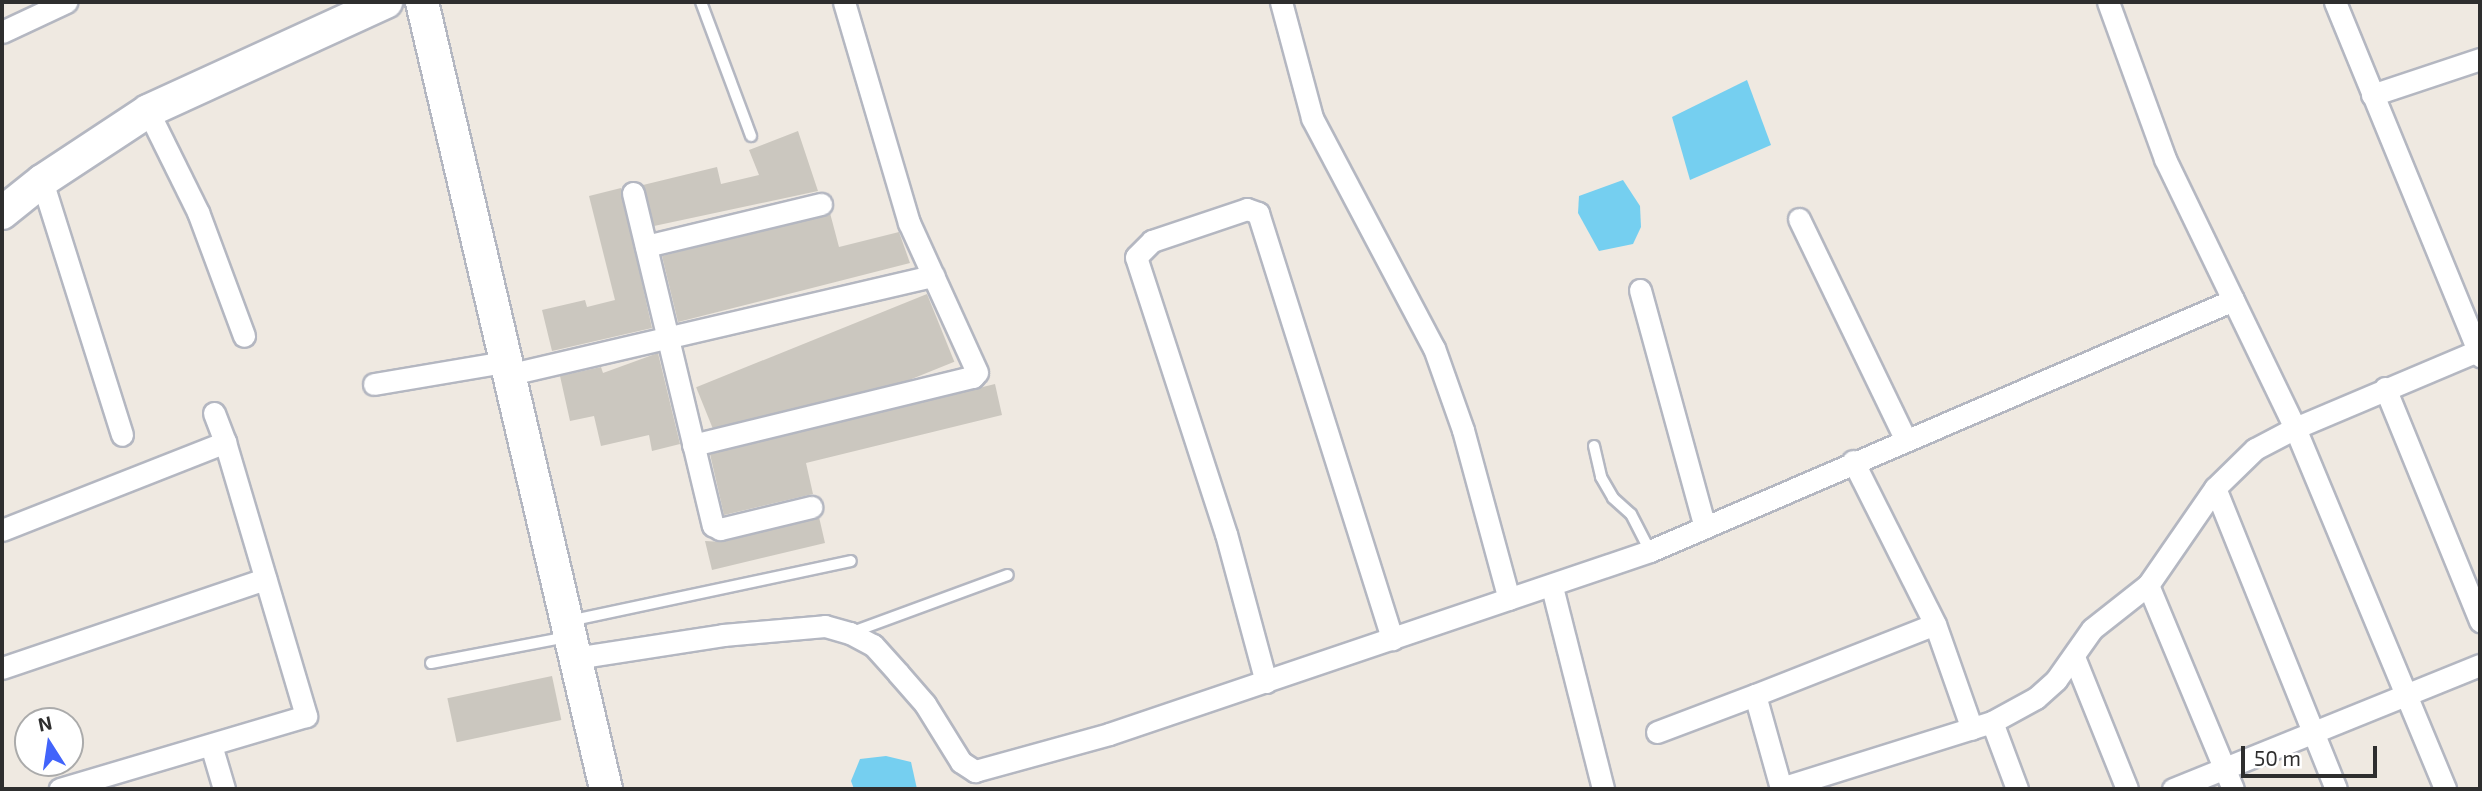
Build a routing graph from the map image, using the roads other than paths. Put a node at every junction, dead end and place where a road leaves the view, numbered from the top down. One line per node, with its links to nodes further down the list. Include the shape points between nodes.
1 (66, 2): 9 (street)
2 (386, 2): 12 (street)
3 (422, 2): 26 (street)
4 (701, 2): 13 (lane)
5 (844, 2): 20 (street, via 909,223)
6 (1281, 2): 47 (street, via 1312,118 1434,348 1463,429)
7 (2108, 2): 22 (street, via 2165,159)
8 (2334, 2): 11 (street)
9 (2, 32)
10 (2480, 59): 11 (street)
11 (2372, 95): 25 (street)
12 (148, 111): 14 (street); 23 (street, via 198,212)
13 (751, 136)
14 (42, 181): 17 (street); 31 (street)
15 (633, 193): 19 (street)
16 (821, 204): 19 (street)
17 (2, 213)
18 (1800, 219): 32 (street)
19 (646, 246): 24 (street)
20 (934, 276): 24 (street); 34 (street, via 976,363 973,377)
21 (1640, 290): 39 (street)
22 (2232, 300): 30 (street); 32 (street)
23 (244, 336)
24 (668, 338): 26 (street); 34 (street)
25 (2480, 352): 28 (street)
26 (506, 368): 27 (street); 51 (street)
27 (374, 384)
28 (2385, 388): 30 (street); 48 (street)
29 (214, 413): 33 (street)
30 (2295, 428): 37 (street, via 2255,449); 58 (street)
31 (122, 435)
32 (1905, 438): 36 (street)
33 (225, 442): 40 (street); 44 (street)
34 (693, 445): 38 (street, via 716,528)
35 (1594, 446): 41 (lane, via 1601,477 1613,498 1631,514)
36 (1853, 461): 39 (street); 49 (street)
37 (2215, 488): 45 (street); 62 (street)
38 (811, 507)
39 (1705, 527): 41 (street)
40 (2, 530)
41 (1650, 551): 46 (street)
42 (850, 561): 51 (lane)
43 (1009, 575): 50 (lane)
44 (265, 579): 56 (street); 63 (street, via 306,716)
45 (2148, 585): 53 (street, via 2092,629); 64 (street)
46 (1552, 587): 47 (street); 68 (street)
47 (1508, 599): 52 (street)
48 (2480, 621)
49 (1935, 624): 59 (street); 60 (street)
50 (850, 633): 51 (street, via 825,625 735,634); 57 (street, via 873,645 925,704 961,762 975,771)
51 (570, 639): 54 (lane); 67 (street)
52 (1392, 639): 57 (street); 57 (street, via 1258,213 1247,209 1152,241 1136,257 1226,534)
53 (2074, 657): 60 (street, via 2036,698); 70 (street)
54 (431, 663)
55 (2480, 665): 58 (street)
56 (2, 668)
57 (1266, 682)
58 (2407, 694): 62 (street); 74 (street)
59 (1755, 695): 60 (street, via 1781,788); 61 (street)
60 (1982, 726): 69 (street)
61 (1657, 732)
62 (2314, 734): 64 (street); 73 (street)
63 (211, 745): 65 (street); 66 (street)
64 (2225, 768): 71 (street); 72 (street)
65 (60, 789)
66 (224, 789)
67 (606, 789)
68 (1603, 789)
69 (2017, 789)
70 (2127, 789)
71 (2173, 789)
72 (2233, 789)
73 (2336, 789)
74 (2445, 789)

